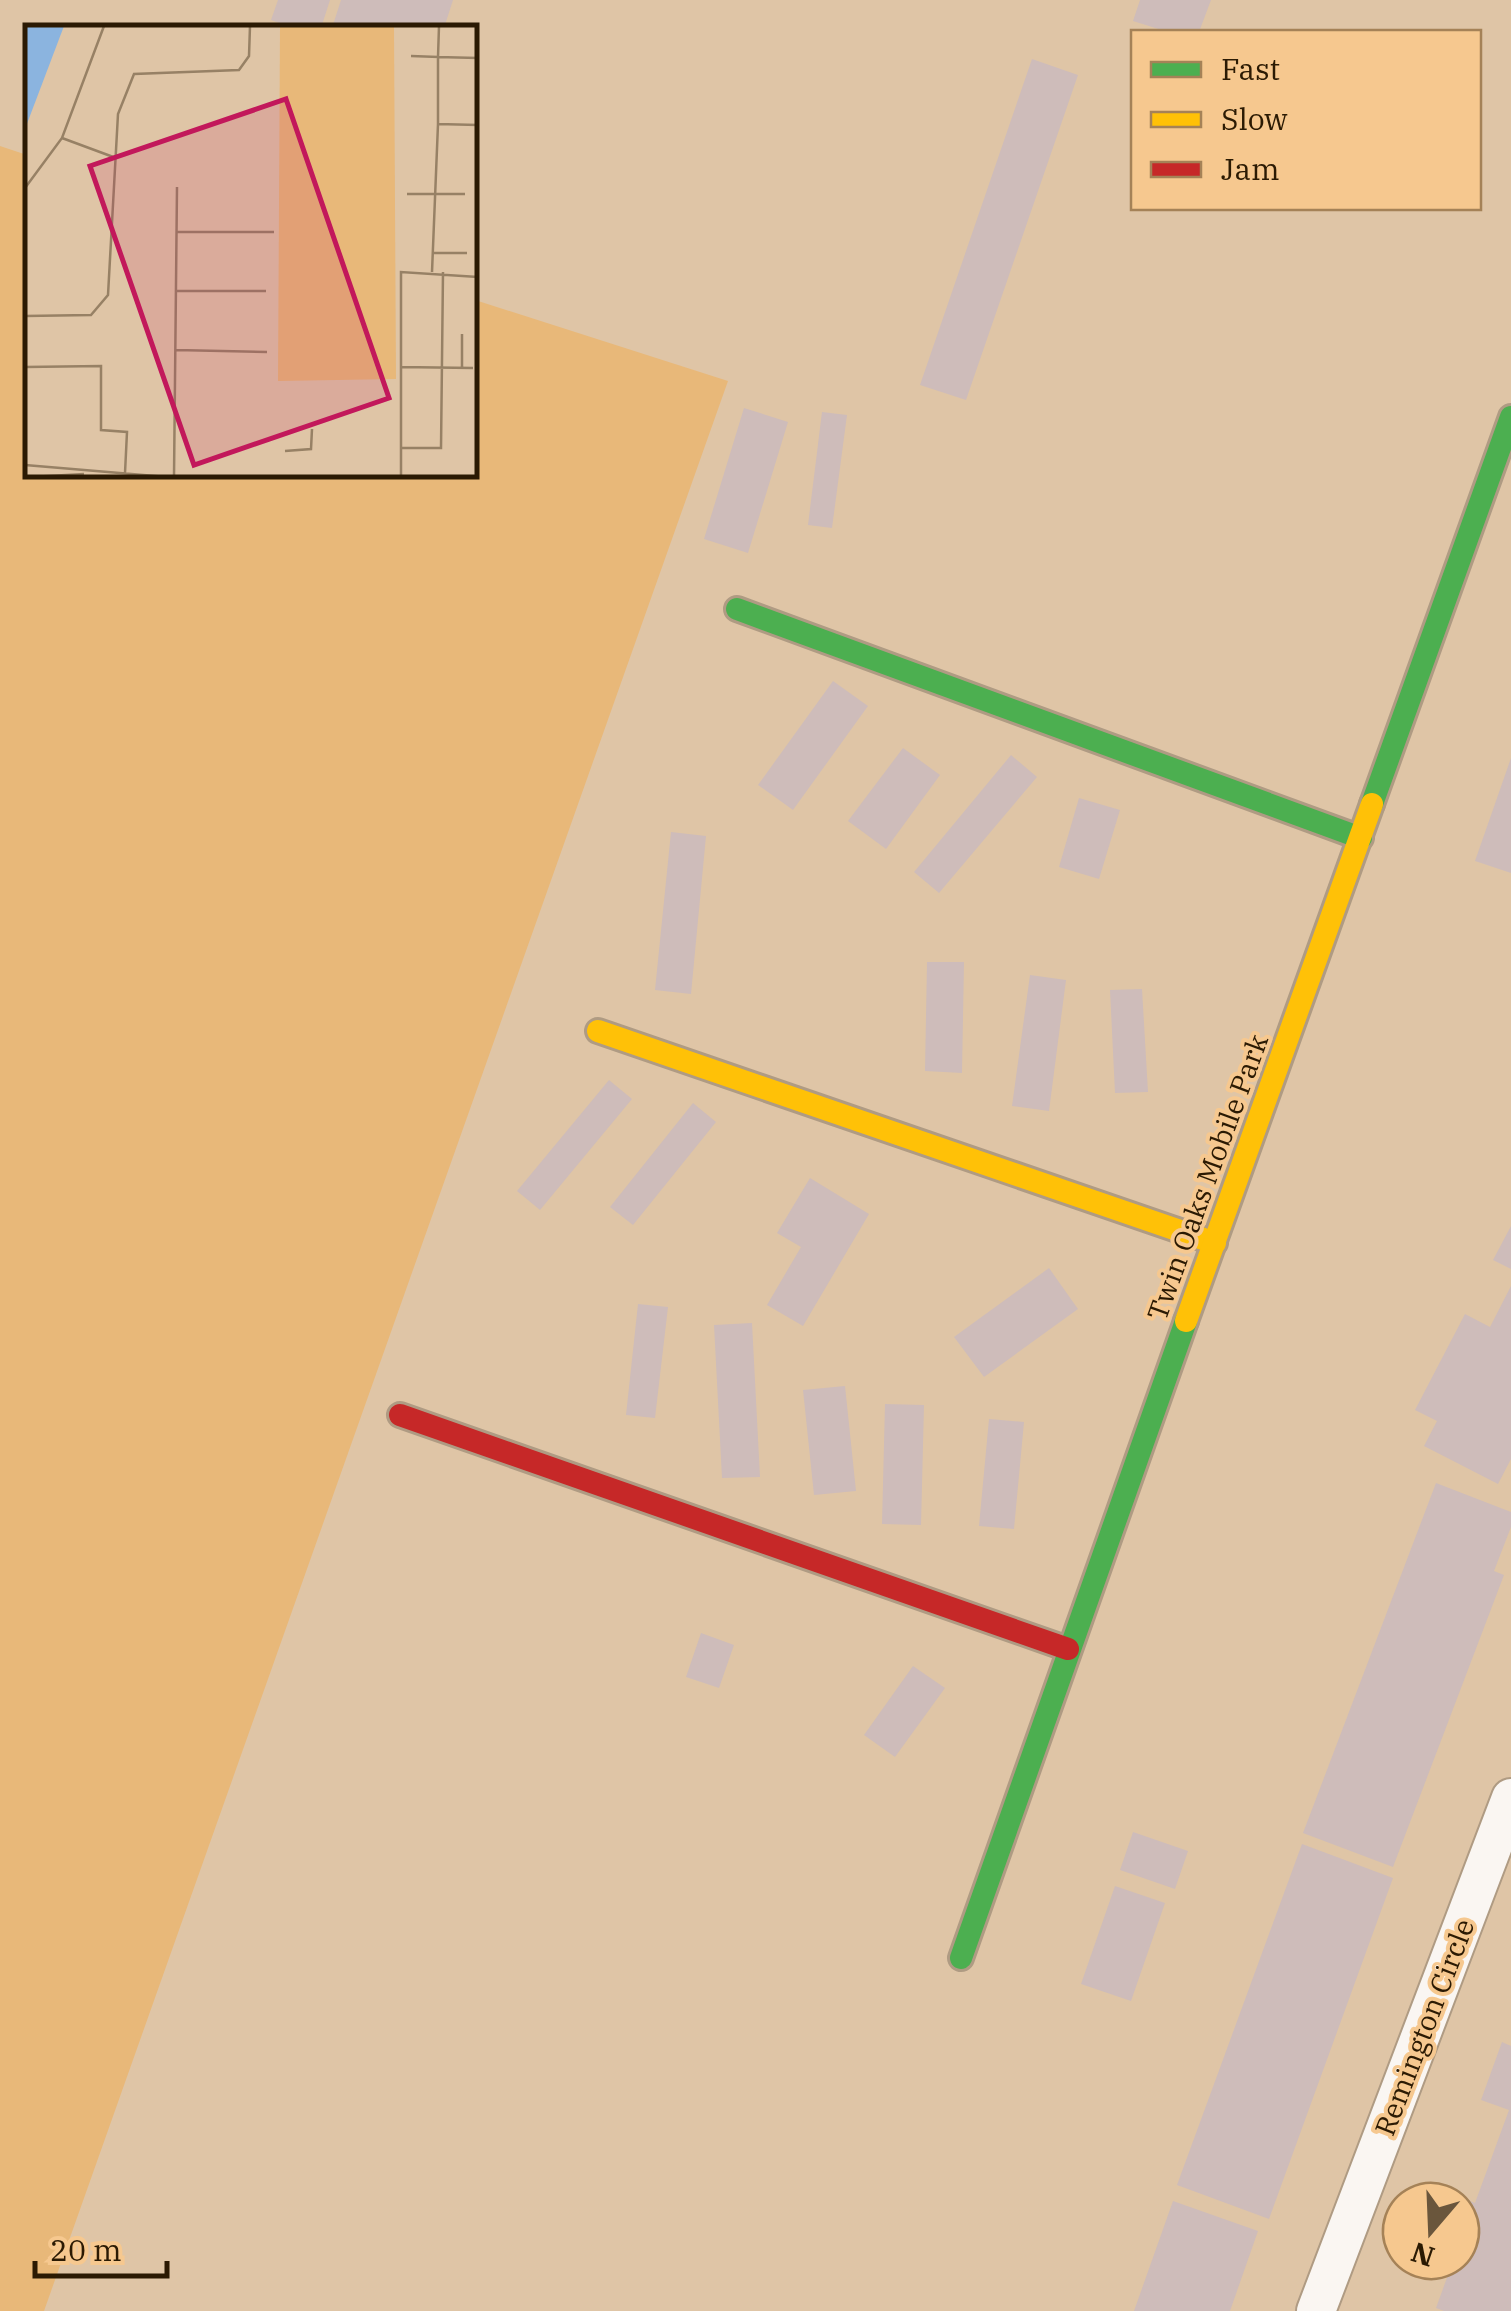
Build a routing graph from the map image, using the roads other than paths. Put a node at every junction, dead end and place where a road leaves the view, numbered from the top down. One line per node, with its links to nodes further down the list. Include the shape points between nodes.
1 (1511, 417): 3 (street, Twin Oaks Mobile Park)
2 (737, 609): 3 (street)
3 (1361, 838): 5 (street, Twin Oaks Mobile Park)
4 (598, 1031): 5 (street)
5 (1215, 1243): 7 (street, Twin Oaks Mobile Park)
6 (400, 1416): 7 (street)
7 (1068, 1649): 9 (street, Twin Oaks Mobile Park)
8 (1511, 1798): 10 (street, Remington Circle)
9 (961, 1958)
10 (1319, 2309)

